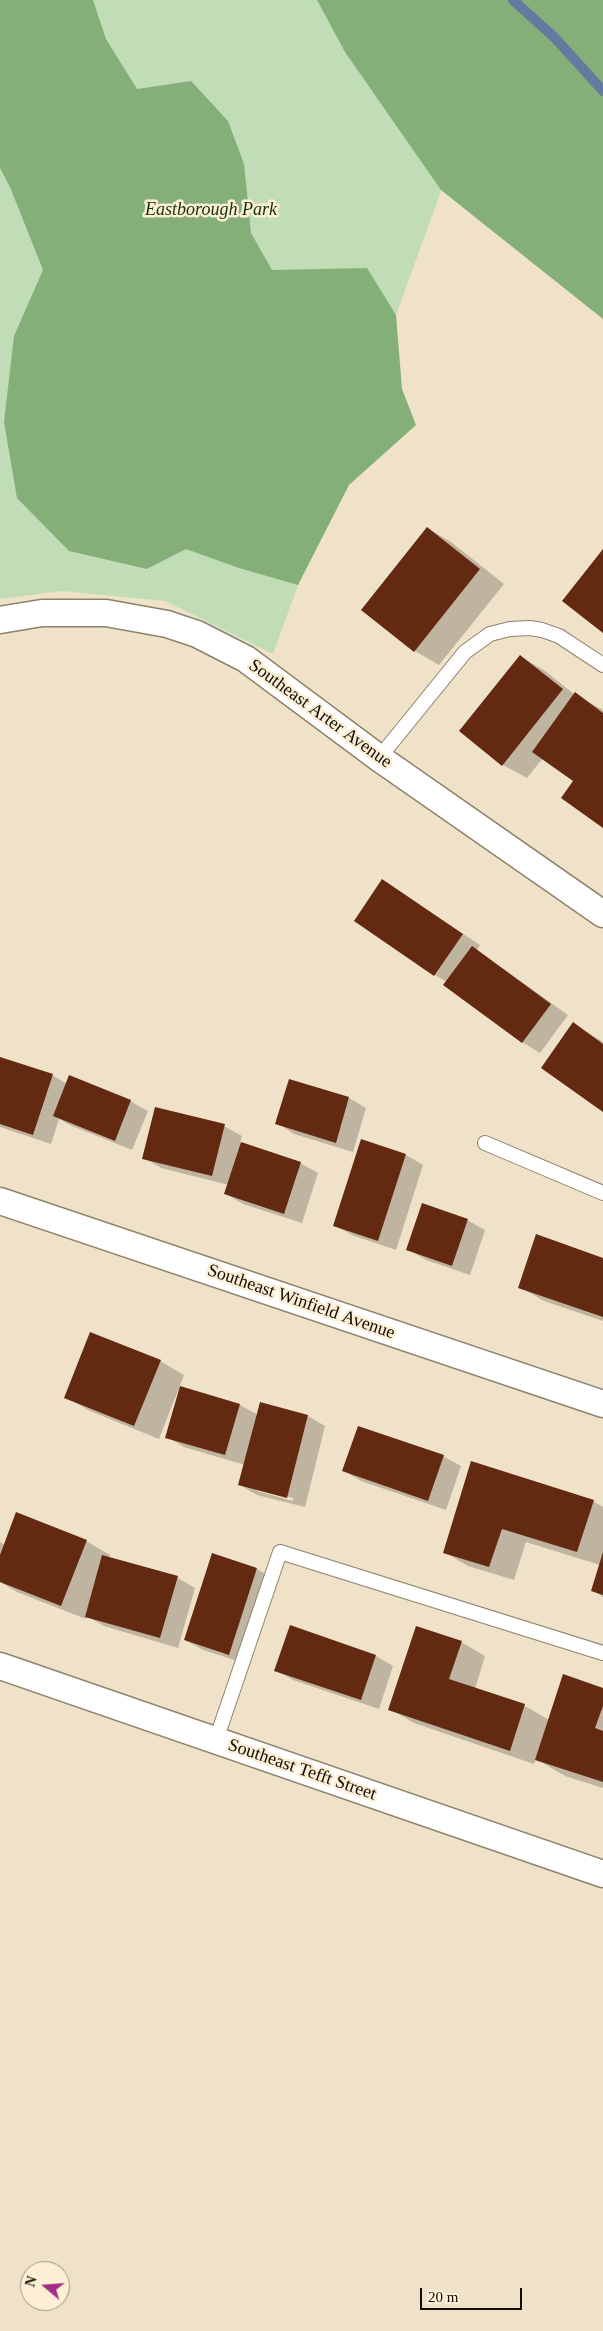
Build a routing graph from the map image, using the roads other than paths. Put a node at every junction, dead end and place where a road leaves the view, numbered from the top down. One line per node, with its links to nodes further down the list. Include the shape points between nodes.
1 (0, 620): 3 (street, Southeast Arter Avenue, via 42,613 106,613 168,624 197,634 246,659)
2 (603, 665): 3 (lane, via 559,636 542,630 510,629 490,634 465,652)
3 (379, 758): 4 (street, Southeast Arter Avenue)
4 (603, 914)
5 (485, 1143): 6 (lane)
6 (603, 1193)
7 (0, 1201): 8 (street, Southeast Winfield Avenue)
8 (603, 1404)
9 (603, 1653): 11 (lane, via 280,1552)
10 (0, 1666): 11 (street, Southeast Tefft Street)
11 (216, 1740): 12 (street, Southeast Tefft Street)
12 (603, 1874)

